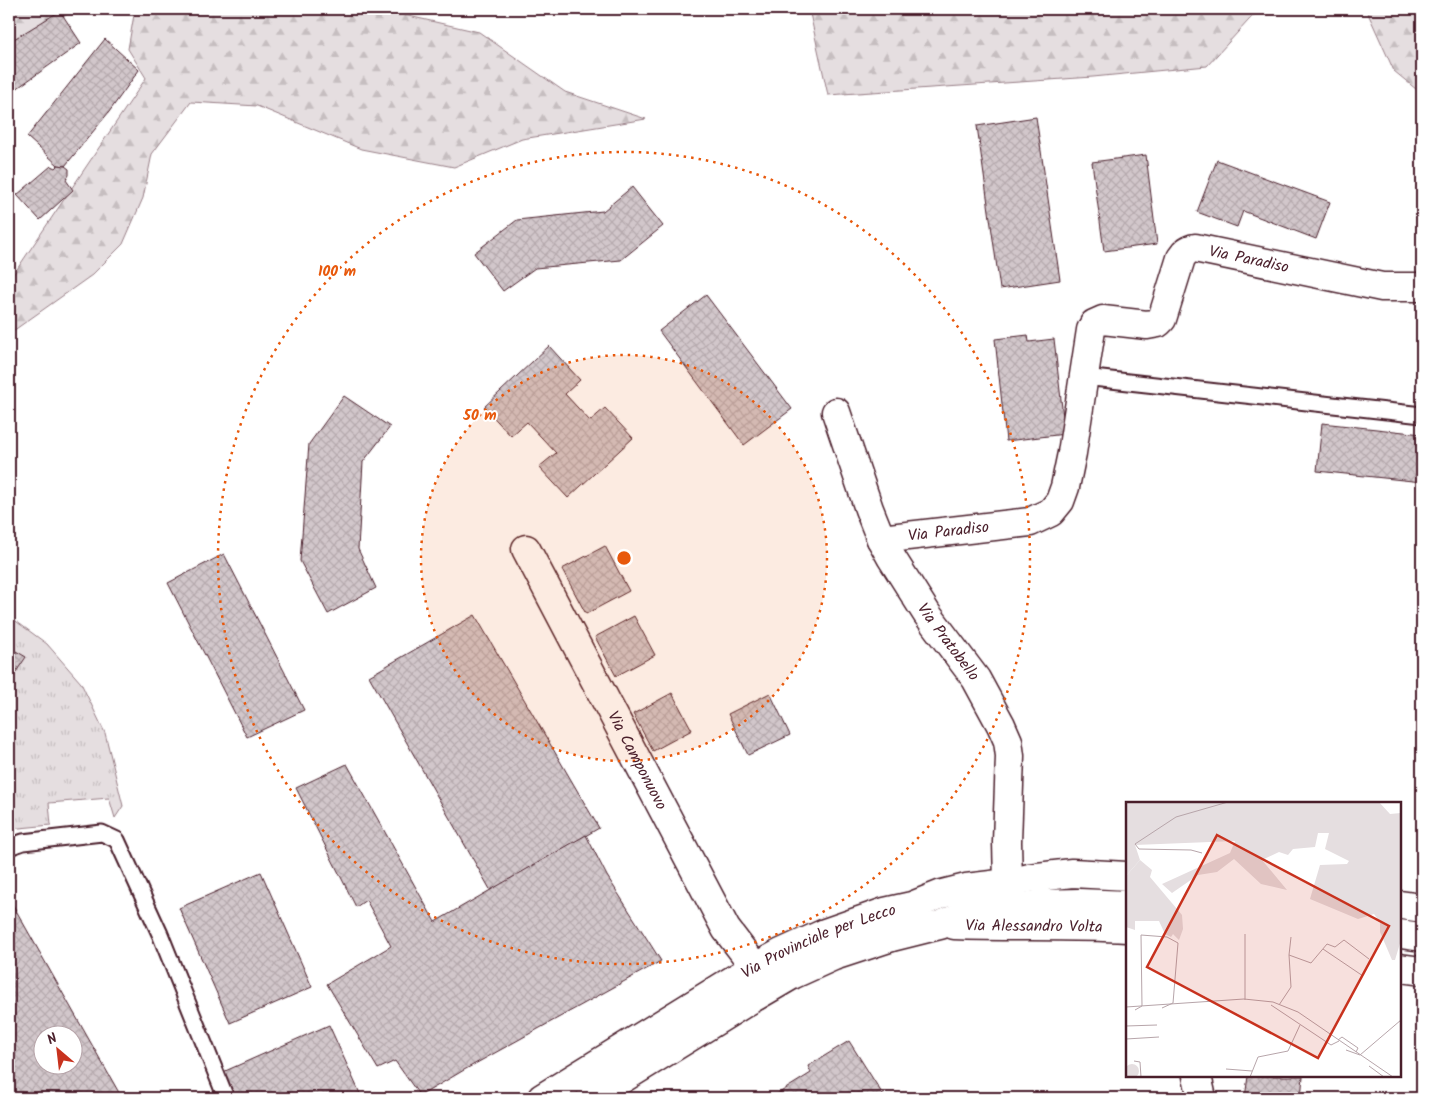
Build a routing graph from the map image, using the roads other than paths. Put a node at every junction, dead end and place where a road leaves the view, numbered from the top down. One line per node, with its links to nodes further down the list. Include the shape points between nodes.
1 (1421, 287): 2 (street, Via Paradiso, via 1382,287 1190,249 1181,258 1158,323 1147,326 1102,320 1094,324)
2 (1084, 378): 4 (lane); 5 (street, Via Paradiso, via 1065,487 1051,512 1030,522)
3 (836, 412): 5 (street, Via Pratobello)
4 (1422, 415)
5 (881, 539): 9 (street, Via Pratobello, via 927,614 976,679 1008,740)
6 (526, 549): 19 (street, Via Camponuovo, via 726,928)
7 (9, 846): 24 (lane, via 102,833 118,840)
8 (1126, 876): 9 (street, Via Provinciale per Lecco, via 1072,872)
9 (1008, 883): 14 (street, via 1006,894 970,900 961,905); 19 (street, Via Provinciale per Lecco, via 966,888 885,912 825,933)
10 (1126, 906): 14 (street, Via Provinciale per Lecco, via 1041,904)
11 (1401, 906): 12 (street)
12 (1422, 908)
13 (1401, 920): 15 (street)
14 (950, 921): 16 (street, Via Alessandro Volta, via 986,926); 22 (street, Via Provinciale per Lecco, via 834,956 792,975)
15 (1422, 924)
16 (1126, 928)
17 (1401, 934): 18 (street)
18 (1422, 937)
19 (755, 968): 22 (street, via 756,980 689,1024); 25 (street, Via Provinciale per Lecco)
20 (1401, 968): 21 (street)
21 (1422, 970)
22 (682, 1042): 26 (street, Via Provinciale per Lecco)
23 (1197, 1077): 27 (street)
24 (226, 1098)
25 (542, 1098)
26 (591, 1098)
27 (1202, 1098)

